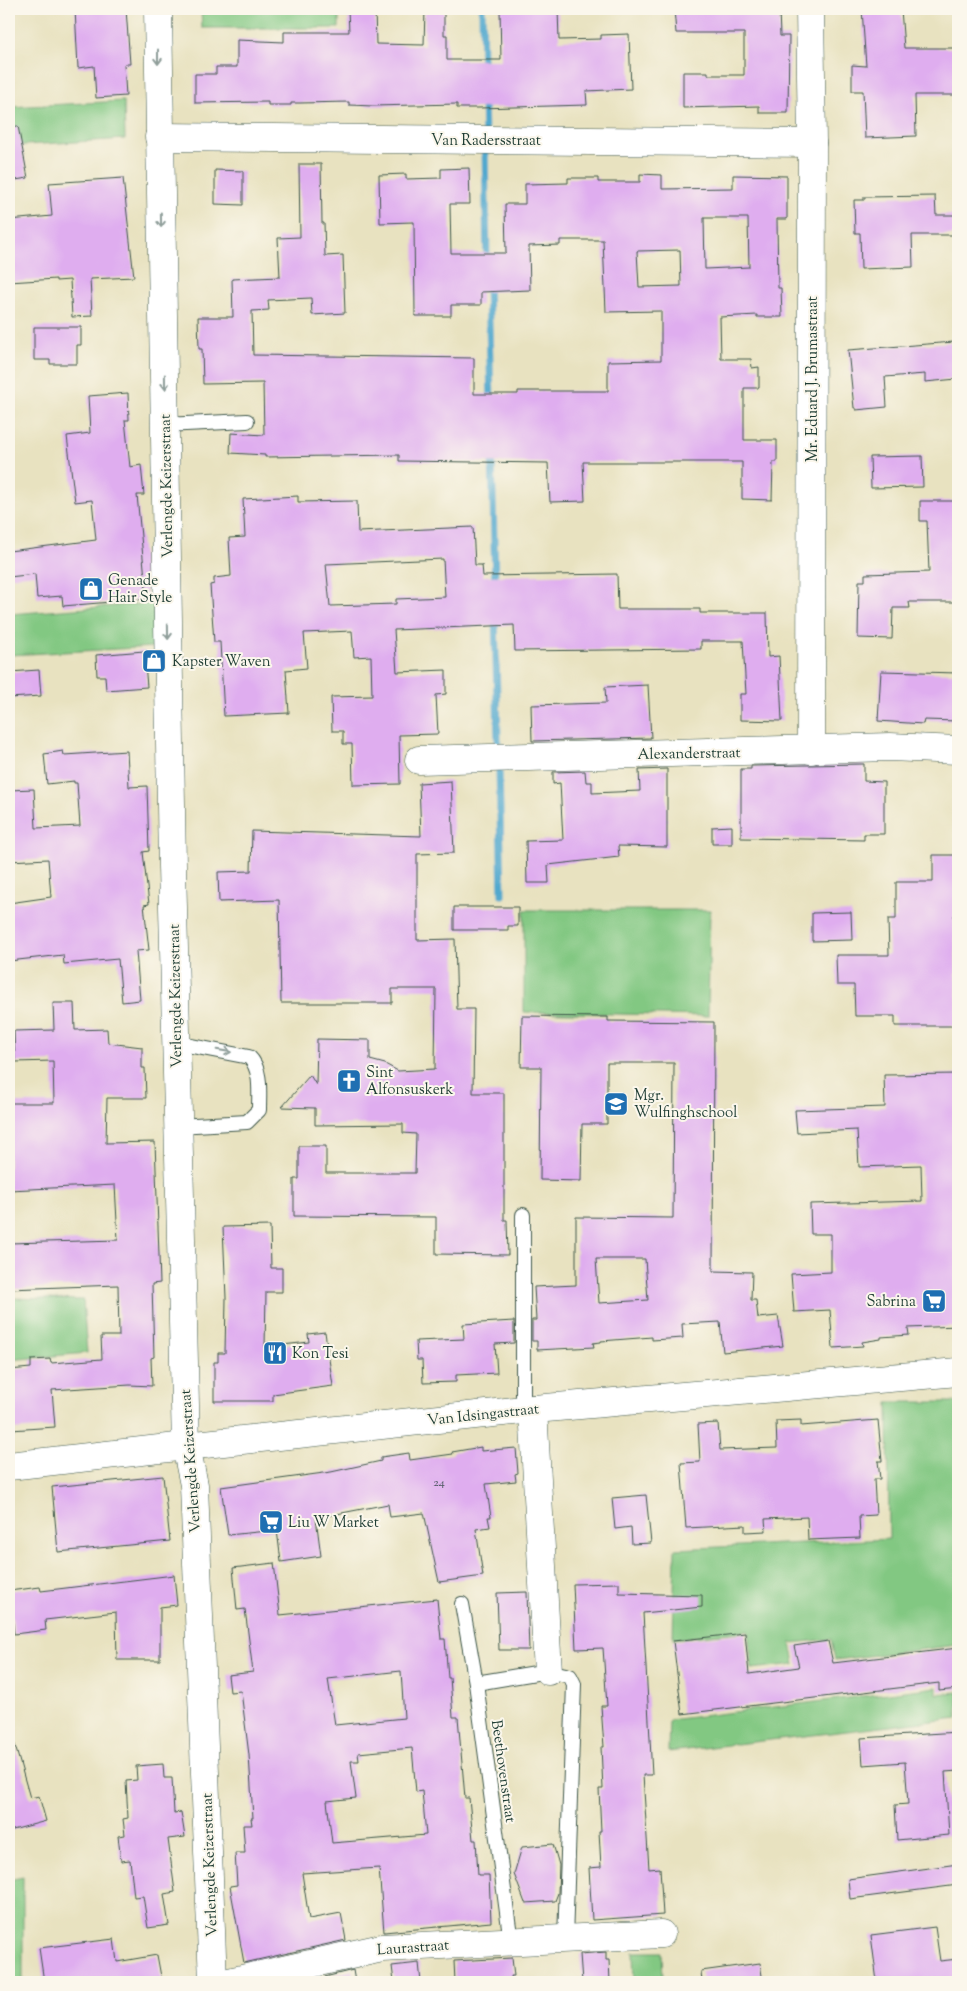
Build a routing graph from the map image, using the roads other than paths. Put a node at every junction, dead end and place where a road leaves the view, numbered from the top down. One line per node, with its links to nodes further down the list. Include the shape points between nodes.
1 (158, 9): 3 (street, Verlengde Keizerstraat, one-way to 3)
2 (810, 9): 4 (street, Mr. Eduard J. Brumastraat)
3 (159, 137): 4 (street, Van Radersstraat); 6 (street, Verlengde Keizerstraat, one-way to 6)
4 (812, 143): 7 (street, Mr. Eduard J. Brumastraat)
5 (247, 421): 6 (lane)
6 (166, 424): 10 (street, Verlengde Keizerstraat, one-way to 10)
7 (812, 750): 8 (street, Alexanderstraat, via 890,747); 9 (street, Alexanderstraat)
8 (958, 750)
9 (419, 760)
10 (176, 1043): 11 (street, Verlengde Keizerstraat); 11 (lane, one-way to 11, via 249,1057 256,1066 259,1096 259,1110 247,1122)
11 (178, 1126): 15 (street, Verlengde Keizerstraat)
12 (523, 1215): 14 (lane)
13 (958, 1372): 14 (street, Van Idsingastraat)
14 (528, 1409): 15 (street, Van Idsingastraat); 18 (street)
15 (186, 1446): 16 (street, Van Idsingastraat); 23 (street, Verlengde Keizerstraat, via 194,1485)
16 (9, 1466)
17 (462, 1604): 19 (lane, Beethovenstraat)
18 (548, 1671): 19 (lane); 21 (lane, via 570,1676 575,1692)
19 (476, 1682): 22 (lane, Beethovenstraat)
20 (661, 1934): 21 (street, Laurastraat)
21 (565, 1939): 22 (street, Laurastraat)
22 (510, 1942): 24 (street, Laurastraat, via 382,1948)
23 (214, 1982)
24 (229, 1982)

